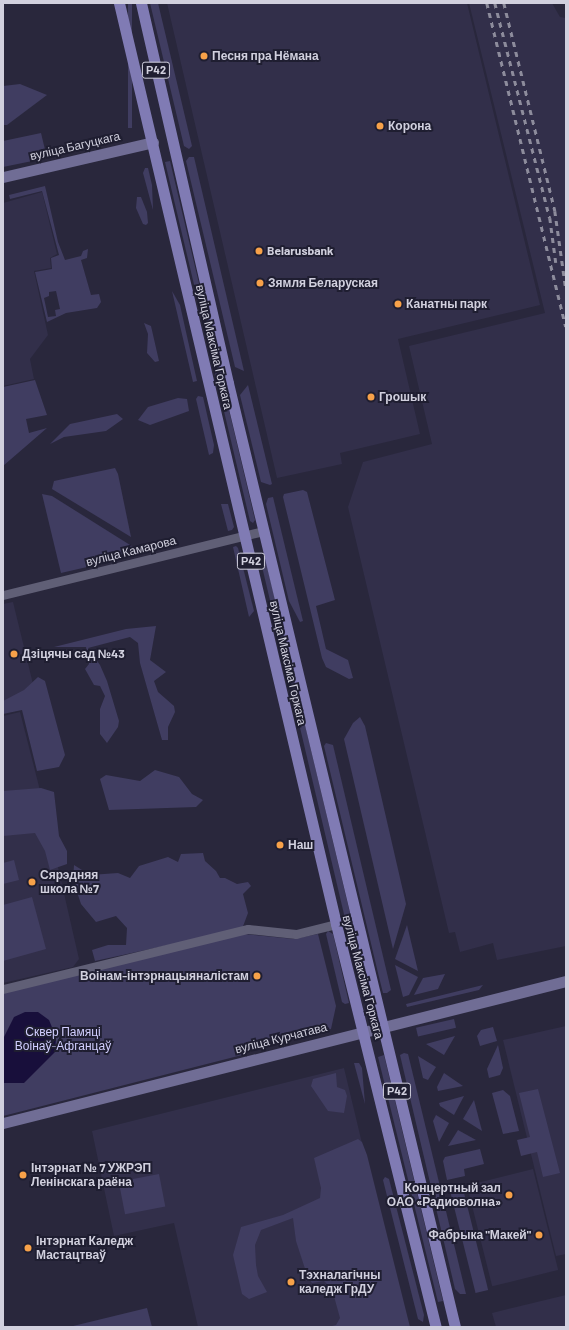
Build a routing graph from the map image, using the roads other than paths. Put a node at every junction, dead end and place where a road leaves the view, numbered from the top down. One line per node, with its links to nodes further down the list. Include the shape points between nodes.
1 (119, 3): 4 (main road, вуліца Максіма Горкага / Р42)
2 (141, 3): 3 (main road, вуліца Максіма Горкага / Р42)
3 (171, 137): 4 (main road); 6 (main road, вуліца Максіма Горкага / Р42)
4 (153, 142): 5 (main road, вуліца Багуцкага); 7 (main road, вуліца Максіма Горкага / Р42)
5 (3, 177)
6 (264, 531): 7 (street, вуліца Камарова); 12 (main road, вуліца Максіма Горкага / Р42)
7 (245, 536): 8 (street, вуліца Камарова); 9 (main road, вуліца Максіма Горкага / Р42)
8 (3, 595)
9 (336, 924): 11 (street, via 296,934 248,929); 13 (main road, вуліца Максіма Горкага / Р42)
10 (566, 981): 12 (main road, вуліца Курчатава)
11 (3, 989)
12 (382, 1026): 13 (main road, вуліца Курчатава); 15 (main road, вуліца Максіма Горкага / Р42)
13 (364, 1031): 14 (main road, вуліца Курчатава); 16 (main road, вуліца Максіма Горкага / Р42)
14 (3, 1123)
15 (449, 1304): 16 (main road); 18 (main road, вуліца Максіма Горкага / Р42)
16 (431, 1308): 17 (main road, вуліца Максіма Горкага / Р42)
17 (436, 1327)
18 (455, 1327)

